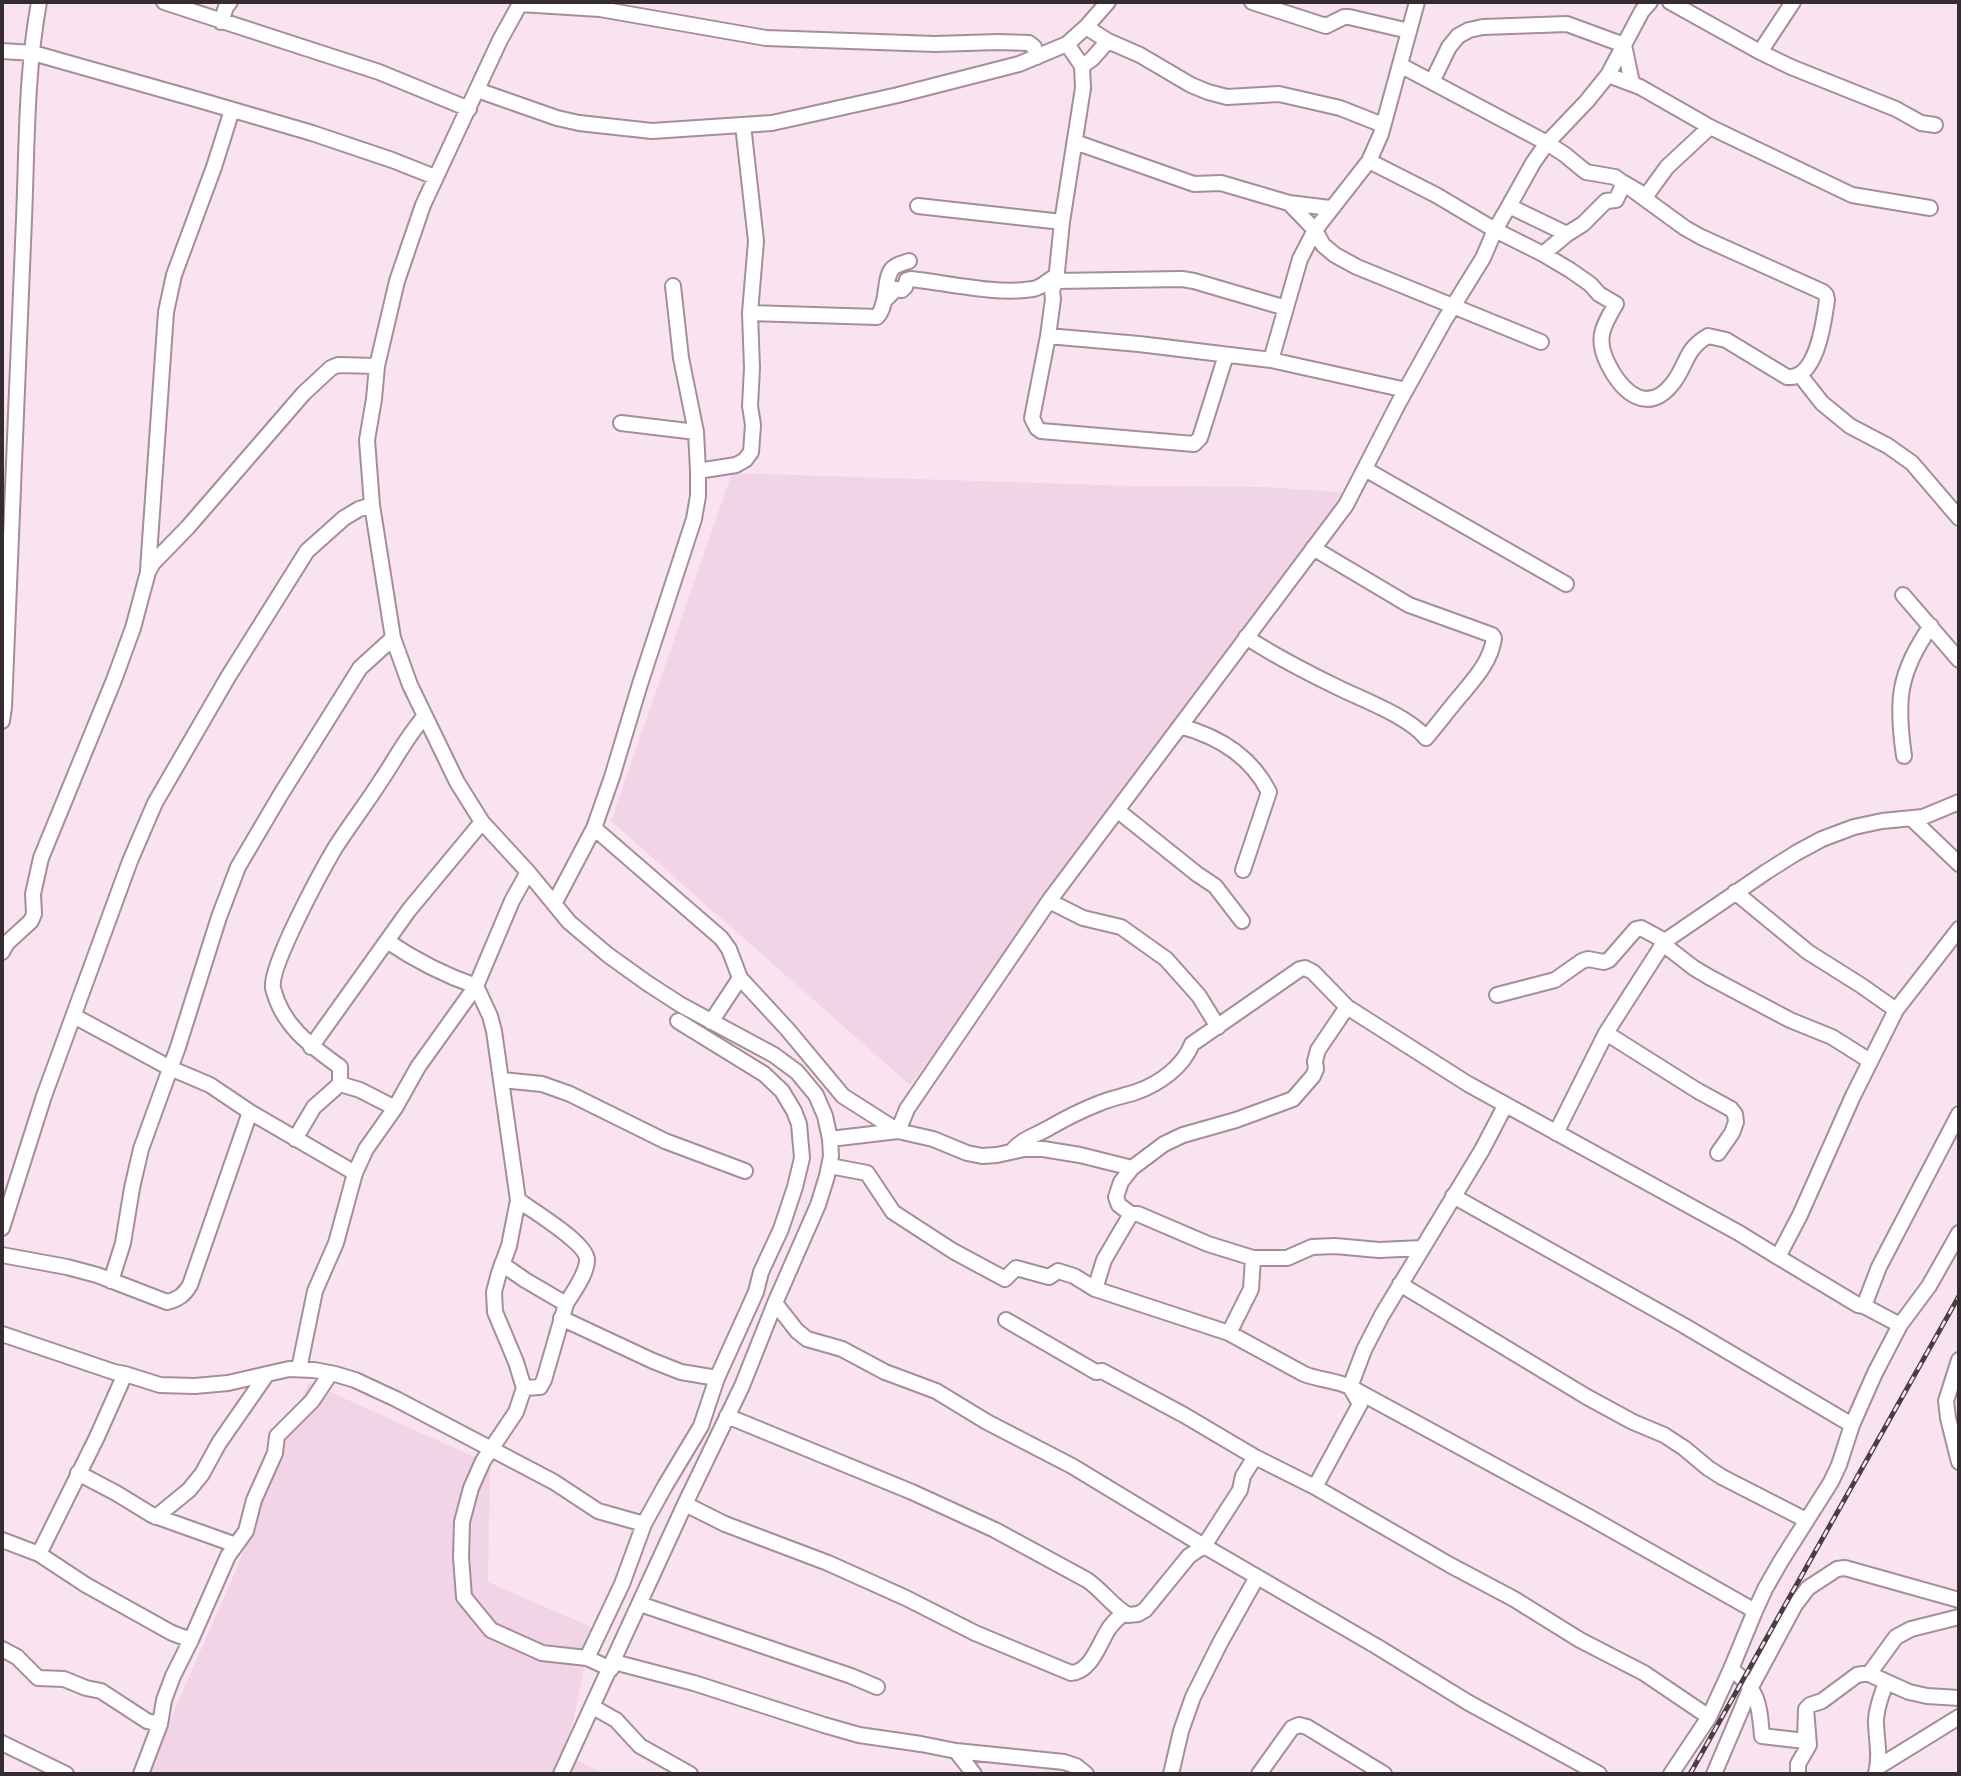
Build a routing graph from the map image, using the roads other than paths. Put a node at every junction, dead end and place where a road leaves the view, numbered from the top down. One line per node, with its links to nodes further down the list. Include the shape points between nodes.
1 (39, 2): 19 (street)
2 (163, 2): 11 (street)
3 (230, 2): 11 (street)
4 (1108, 2): 12 (street)
5 (1252, 2): 13 (street, via 1326,26 1349,16)
6 (1417, 2): 13 (street)
7 (1650, 2): 16 (street)
8 (1670, 2): 18 (street)
9 (1793, 2): 18 (street)
10 (521, 3): 20 (street, via 600,9 766,38 1029,43); 26 (street)
11 (221, 22): 27 (street, via 379,72)
12 (1086, 27): 14 (street); 15 (street)
13 (1409, 31): 21 (street)
14 (1108, 41): 22 (street); 30 (street, via 1208,92 1227,97 1279,94 1340,108)
15 (1068, 44): 20 (street); 22 (street)
16 (1624, 45): 23 (street); 24 (street, via 1567,24 1469,30 1449,47); 25 (street)
17 (2, 51): 19 (street)
18 (1760, 52): 31 (street, via 1921,123)
19 (33, 53): 28 (street); 77 (street, via 26,124)
20 (1037, 57): 29 (street, via 898,95 772,123)
21 (1400, 65): 24 (street); 30 (street)
22 (1083, 66): 33 (street)
23 (1608, 75): 25 (street); 34 (street)
24 (1432, 82): 34 (street)
25 (1632, 83): 32 (street)
26 (477, 90): 27 (street); 29 (street, via 579,123 652,131)
27 (469, 109): 36 (street)
28 (232, 110): 36 (street); 69 (street, via 174,275 166,312)
29 (743, 125): 54 (street, via 756,241)
30 (1383, 125): 35 (street)
31 (1935, 125)
32 (1710, 127): 37 (street, via 1667,167 1646,196); 42 (street, via 1852,195)
33 (1074, 142): 38 (street, via 1194,184 1221,183); 43 (street)
34 (1547, 143): 37 (street, via 1586,172); 40 (street)
35 (1368, 161): 41 (street); 45 (street)
36 (435, 177): 59 (street, via 397,281)
37 (1624, 183): 46 (street, via 1616,200 1606,201); 60 (street, via 1685,228 1826,295 1820,337)
38 (1289, 203): 41 (street); 44 (street)
39 (918, 206): 43 (street)
40 (1509, 206): 45 (street); 46 (street)
41 (1331, 208): 44 (street)
42 (1930, 208)
43 (1062, 222): 49 (street)
44 (1315, 230): 52 (street, via 1322,245 1357,268); 53 (street, via 1300,259)
45 (1495, 230): 47 (street); 52 (street)
46 (1567, 234): 47 (street)
47 (1543, 254): 60 (street, via 1616,304 1601,330 1602,349 1626,390 1639,398 1661,395 1691,350 1708,336 1727,340 1787,377)
48 (909, 261): 51 (street, via 892,269)
49 (1056, 278): 51 (street, via 1020,291 911,279); 53 (street, via 1182,279); 55 (street)
50 (673, 286): 63 (street)
51 (885, 300): 54 (street, via 877,317)
52 (1454, 306): 56 (street); 61 (street)
53 (1286, 308): 58 (street)
54 (750, 313): 65 (street, via 751,452 736,465)
55 (1048, 336): 57 (street); 57 (street, via 1032,418 1037,428 1054,432 1194,444 1200,438)
56 (1541, 342)
57 (1226, 355): 58 (street)
58 (1271, 360): 61 (street)
59 (377, 366): 66 (street, via 368,440); 69 (street, via 331,368)
60 (1800, 375): 67 (street, via 1822,403 1850,426 1912,463)
61 (1406, 390): 64 (street)
62 (621, 423): 63 (street)
63 (696, 432): 65 (street)
64 (1365, 469): 68 (street, via 1346,505); 70 (street)
65 (698, 471): 84 (street, via 694,519)
66 (372, 505): 74 (street); 101 (street, via 344,518 307,551 215,700 155,803)
67 (1959, 518)
68 (1313, 548): 73 (street); 73 (street, via 1409,605 1492,635 1493,647 1474,681 1426,738 1397,717)
69 (148, 572): 95 (street, via 114,680 41,858 34,914)
70 (1566, 584)
71 (1903, 595): 72 (street)
72 (1931, 626): 75 (street); 79 (street, via 1902,682 1899,709)
73 (1246, 637): 78 (street)
74 (393, 638): 76 (street); 108 (street, via 360,668 238,866)
75 (1959, 660)
76 (425, 716): 83 (street); 106 (street, via 335,849 275,969 272,986 280,1008)
77 (2, 721)
78 (1180, 726): 81 (street); 86 (street, via 1228,746 1259,775 1269,792)
79 (1904, 756)
80 (1959, 802): 82 (street)
81 (1117, 810): 89 (street); 91 (street, via 1215,887)
82 (1911, 818): 85 (street); 88 (street, via 1854,827 1822,839)
83 (482, 822): 87 (street); 93 (street)
84 (594, 828): 90 (street); 96 (street, via 720,938)
85 (1959, 864)
86 (1243, 870)
87 (528, 872): 90 (street); 97 (street)
88 (1735, 892): 94 (street); 100 (street, via 1808,952)
89 (1049, 901): 104 (street, via 1083,918 1121,927 1166,959 1199,996); 115 (street, via 907,1109)
90 (554, 904): 103 (street, via 608,955)
91 (1242, 921)
92 (1959, 929): 100 (street)
93 (387, 941): 97 (street); 106 (street)
94 (1664, 942): 98 (street, via 1636,929 1609,960 1588,959 1555,980); 105 (street); 107 (street, via 1709,977)
95 (2, 952)
96 (740, 978): 103 (street); 115 (street, via 844,1096)
97 (476, 986): 109 (street, via 490,1016); 112 (street, via 418,1067)
98 (1497, 995)
99 (1347, 1007): 104 (street, via 1305,968); 111 (street); 122 (street, via 1316,1055 1314,1076 1293,1099 1183,1135)
100 (1896, 1010): 107 (street)
101 (74, 1016): 108 (street); 128 (street)
102 (678, 1021): 150 (street, via 773,1081 799,1124 802,1158 787,1212)
103 (711, 1022): 118 (street, via 797,1072 816,1095)
104 (1217, 1027): 119 (street, via 1154,1084 1082,1110 1020,1141)
105 (1606, 1033): 116 (street); 120 (street, via 1731,1109 1736,1122)
106 (311, 1047): 110 (street, via 340,1067)
107 (1870, 1060): 132 (street)
108 (170, 1068): 113 (street, via 211,1085); 135 (street, via 141,1149)
109 (502, 1080): 123 (street, via 542,1084 570,1094 665,1140); 126 (street)
110 (340, 1083): 112 (street); 117 (street, via 314,1107)
111 (1505, 1106): 116 (street); 125 (street)
112 (395, 1108): 124 (street)
113 (250, 1112): 117 (street); 135 (street, via 185,1294 167,1302)
114 (1959, 1114): 139 (street, via 1879,1267)
115 (898, 1130): 118 (street); 119 (street, via 982,1156)
116 (1556, 1133): 132 (street)
117 (295, 1139): 124 (street)
118 (830, 1139): 121 (street)
119 (1012, 1152): 122 (street, via 1062,1152)
120 (1718, 1153)
121 (830, 1166): 137 (street, via 867,1174 893,1212 1005,1279 1016,1268 1049,1277 1058,1271); 138 (street)
122 (1132, 1168): 127 (street, via 1116,1197 1118,1205)
123 (745, 1171)
124 (355, 1173): 146 (street, via 336,1242 315,1291)
125 (1453, 1196): 130 (street); 154 (street)
126 (518, 1200): 134 (street); 140 (street, via 586,1252 588,1261)
127 (1131, 1214): 133 (street); 137 (street, via 1104,1260)
128 (2, 1228)
129 (1959, 1233): 142 (street)
130 (1422, 1248): 133 (street, via 1312,1247 1287,1258); 136 (street)
131 (2, 1255): 135 (street)
132 (1779, 1257): 139 (street)
133 (1253, 1258): 143 (street, via 1251,1289)
134 (502, 1264): 140 (street); 152 (street, via 494,1292 495,1312)
135 (111, 1281)
136 (1400, 1284): 151 (street, via 1364,1350); 162 (street, via 1587,1398 1664,1435 1722,1477)
137 (1095, 1289): 143 (street)
138 (775, 1303): 153 (street); 166 (street, via 807,1339 842,1349 936,1391)
139 (1864, 1306): 142 (street)
140 (564, 1311): 150 (street, via 643,1356 681,1372); 152 (street, via 544,1380 540,1387)
141 (1006, 1320): 156 (street)
142 (1900, 1325): 154 (street)
143 (1229, 1333): 151 (street, via 1304,1374)
144 (2, 1334): 147 (street)
145 (1959, 1360): 157 (street, via 1946,1401)
146 (299, 1368): 148 (street); 149 (street)
147 (125, 1374): 148 (street, via 160,1385 195,1386); 158 (street)
148 (267, 1374): 161 (street, via 202,1474)
149 (330, 1374): 155 (street, via 396,1399); 165 (street, via 312,1401 277,1436 246,1531)
150 (717, 1378): 163 (street, via 701,1426)
151 (1350, 1387): 159 (street, via 1360,1404); 171 (street)
152 (524, 1388): 155 (street, via 516,1412)
153 (727, 1416): 160 (street); 172 (street, via 995,1531 1087,1580)
154 (1852, 1425): 162 (street, via 1835,1474)
155 (491, 1449): 163 (street, via 598,1511); 176 (street, via 471,1488 462,1522 464,1597 491,1630 542,1653)
156 (1255, 1457): 159 (street); 166 (street)
157 (1959, 1462)
158 (78, 1473): 161 (street); 167 (street)
159 (1315, 1487): 186 (street, via 1644,1673)
160 (685, 1504): 170 (street); 172 (street, via 1071,1672 1083,1669)
161 (156, 1517): 165 (street)
162 (1806, 1520): 171 (street)
163 (644, 1524): 176 (street)
164 (2, 1540): 167 (street)
165 (236, 1545): 174 (street)
166 (1204, 1546): 168 (street); 172 (street, via 1189,1556 1145,1610)
167 (39, 1554): 174 (street, via 86,1585)
168 (1257, 1577): 198 (street, via 1193,1697); 201 (street)
169 (1959, 1600): 182 (street, via 1837,1569 1801,1595)
170 (640, 1604): 177 (street); 181 (street)
171 (1755, 1611): 178 (street)
172 (1124, 1613)
173 (1959, 1617): 179 (street, via 1896,1637)
174 (191, 1640): 188 (street, via 164,1700)
175 (2, 1648): 188 (street, via 38,1678 64,1679 101,1691 147,1721)
176 (587, 1658): 177 (street)
177 (612, 1665): 184 (street); 190 (street, via 694,1682 859,1735)
178 (1731, 1670): 182 (street); 186 (street)
179 (1869, 1674): 180 (street); 185 (street, via 1857,1675)
180 (1886, 1682): 183 (street, via 1918,1694); 191 (street, via 1876,1717)
181 (877, 1687)
182 (1751, 1687): 185 (street, via 1759,1702 1762,1736 1805,1741); 203 (street)
183 (1959, 1698)
184 (593, 1707): 194 (street); 195 (street, via 616,1720 639,1746)
185 (1806, 1709): 204 (street, via 1810,1745 1798,1764)
186 (1709, 1717): 202 (street)
187 (1959, 1717): 191 (street)
188 (160, 1724): 193 (street)
189 (2, 1743): 192 (street)
190 (956, 1751): 196 (street); 197 (street, via 1064,1762)
191 (1877, 1771)
192 (66, 1774)
193 (141, 1774)
194 (561, 1774)
195 (690, 1774)
196 (974, 1774)
197 (1086, 1774)
198 (1171, 1774)
199 (1259, 1774): 200 (street, via 1298,1725)
200 (1384, 1774)
201 (1599, 1774)
202 (1671, 1774)
203 (1714, 1774)
204 (1798, 1774)

